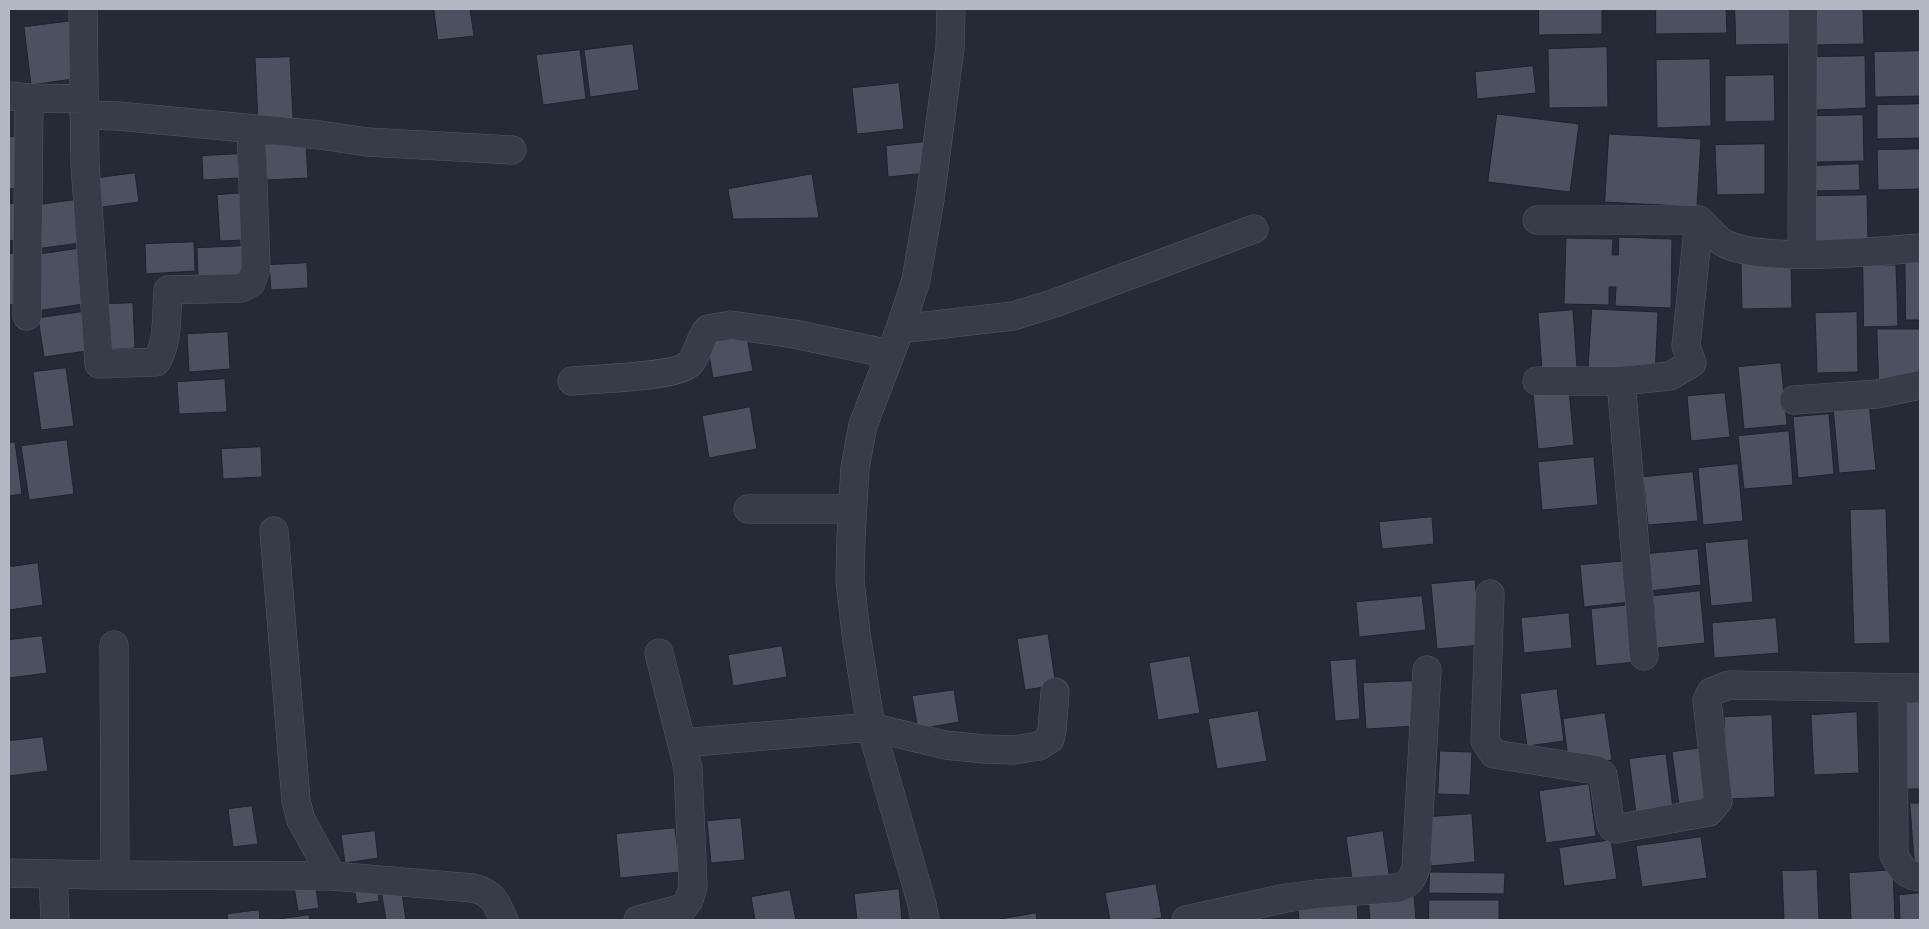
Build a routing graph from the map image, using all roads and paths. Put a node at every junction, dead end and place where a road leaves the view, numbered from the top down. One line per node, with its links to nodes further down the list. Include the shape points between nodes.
1 (83, 9): 5 (street)
2 (951, 9): 14 (street, via 950,48 930,199 916,280)
3 (1803, 9): 12 (street)
4 (19, 97): 5 (street); 13 (street)
5 (84, 107): 6 (street, via 118,116); 6 (street, via 99,364 156,362 165,339 168,290 240,288 251,283 256,268)
6 (251, 129): 7 (street, via 367,142)
7 (512, 150)
8 (1537, 220): 9 (street)
9 (1700, 220): 12 (street, via 1722,242 1740,248); 18 (street, via 1686,346 1692,362 1670,376)
10 (1254, 229): 14 (street, via 1013,316)
11 (1920, 248): 12 (street)
12 (1802, 254)
13 (27, 316)
14 (900, 329): 15 (street)
15 (890, 354): 16 (street, via 731,325 708,329 690,365 680,370); 22 (street, via 862,425)
16 (572, 381)
17 (1537, 381): 18 (street)
18 (1621, 381): 27 (street)
19 (1920, 385): 20 (street, via 1877,394)
20 (1794, 400)
21 (748, 510): 22 (street)
22 (852, 510): 32 (street, via 850,580)
23 (274, 531): 37 (street, via 296,801 301,820)
24 (1490, 594): 29 (street, via 1485,741 1494,754 1596,770 1603,775 1610,820 1615,829 1709,812 1718,802 1707,700 1711,692 1730,684)
25 (114, 645): 36 (street)
26 (659, 653): 33 (street)
27 (1644, 656)
28 (1427, 670): 43 (street, via 1416,868 1406,886 1286,898)
29 (1893, 688): 30 (street); 38 (street, via 1894,855 1900,868)
30 (1920, 688)
31 (1055, 692): 32 (street, via 1050,739 1039,746 1014,750 945,745)
32 (871, 727): 33 (street); 42 (street)
33 (682, 744): 41 (street, via 688,768 693,887 682,908)
34 (9, 873): 35 (street)
35 (52, 874): 36 (street); 39 (street)
36 (115, 875): 37 (street)
37 (332, 876): 40 (street, via 485,891 495,901)
38 (1920, 878)
39 (55, 920)
40 (504, 920)
41 (638, 920)
42 (926, 920)
43 (1186, 920)

